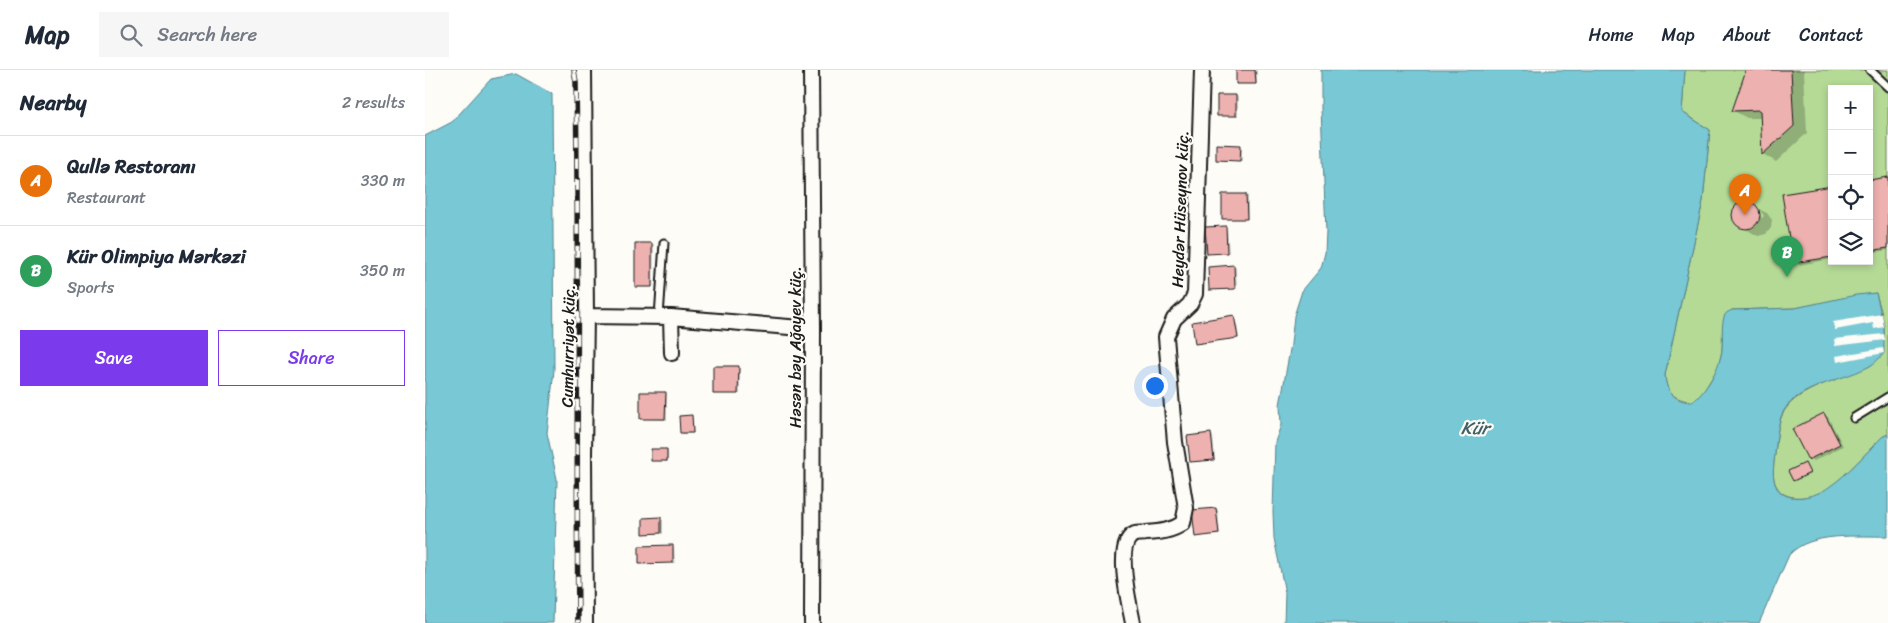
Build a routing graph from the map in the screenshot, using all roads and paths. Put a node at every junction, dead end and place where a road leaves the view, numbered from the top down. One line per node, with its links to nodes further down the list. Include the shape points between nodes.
1 (584, 70): 7 (street, Cumhurriyət küç.)
2 (811, 70): 9 (street, Həsən bəy Ağayev küç.)
3 (1202, 70): 15 (street, Heydər Hüseynov küç., via 1195,294 1190,304 1174,319 1166,337 1175,442 1186,508 1183,523 1174,529 1134,534 1128,539 1123,551 1124,573)
4 (1870, 70): 5 (lane)
5 (1888, 87)
6 (663, 243): 8 (lane)
7 (586, 316): 8 (street); 13 (street, Cumhurriyət küç.)
8 (665, 317): 9 (street); 10 (street)
9 (813, 329): 14 (street, Həsən bəy Ağayev küç.)
10 (672, 353)
11 (1888, 397): 12 (lane)
12 (1854, 418)
13 (585, 623)
14 (812, 623)
15 (1133, 623)

